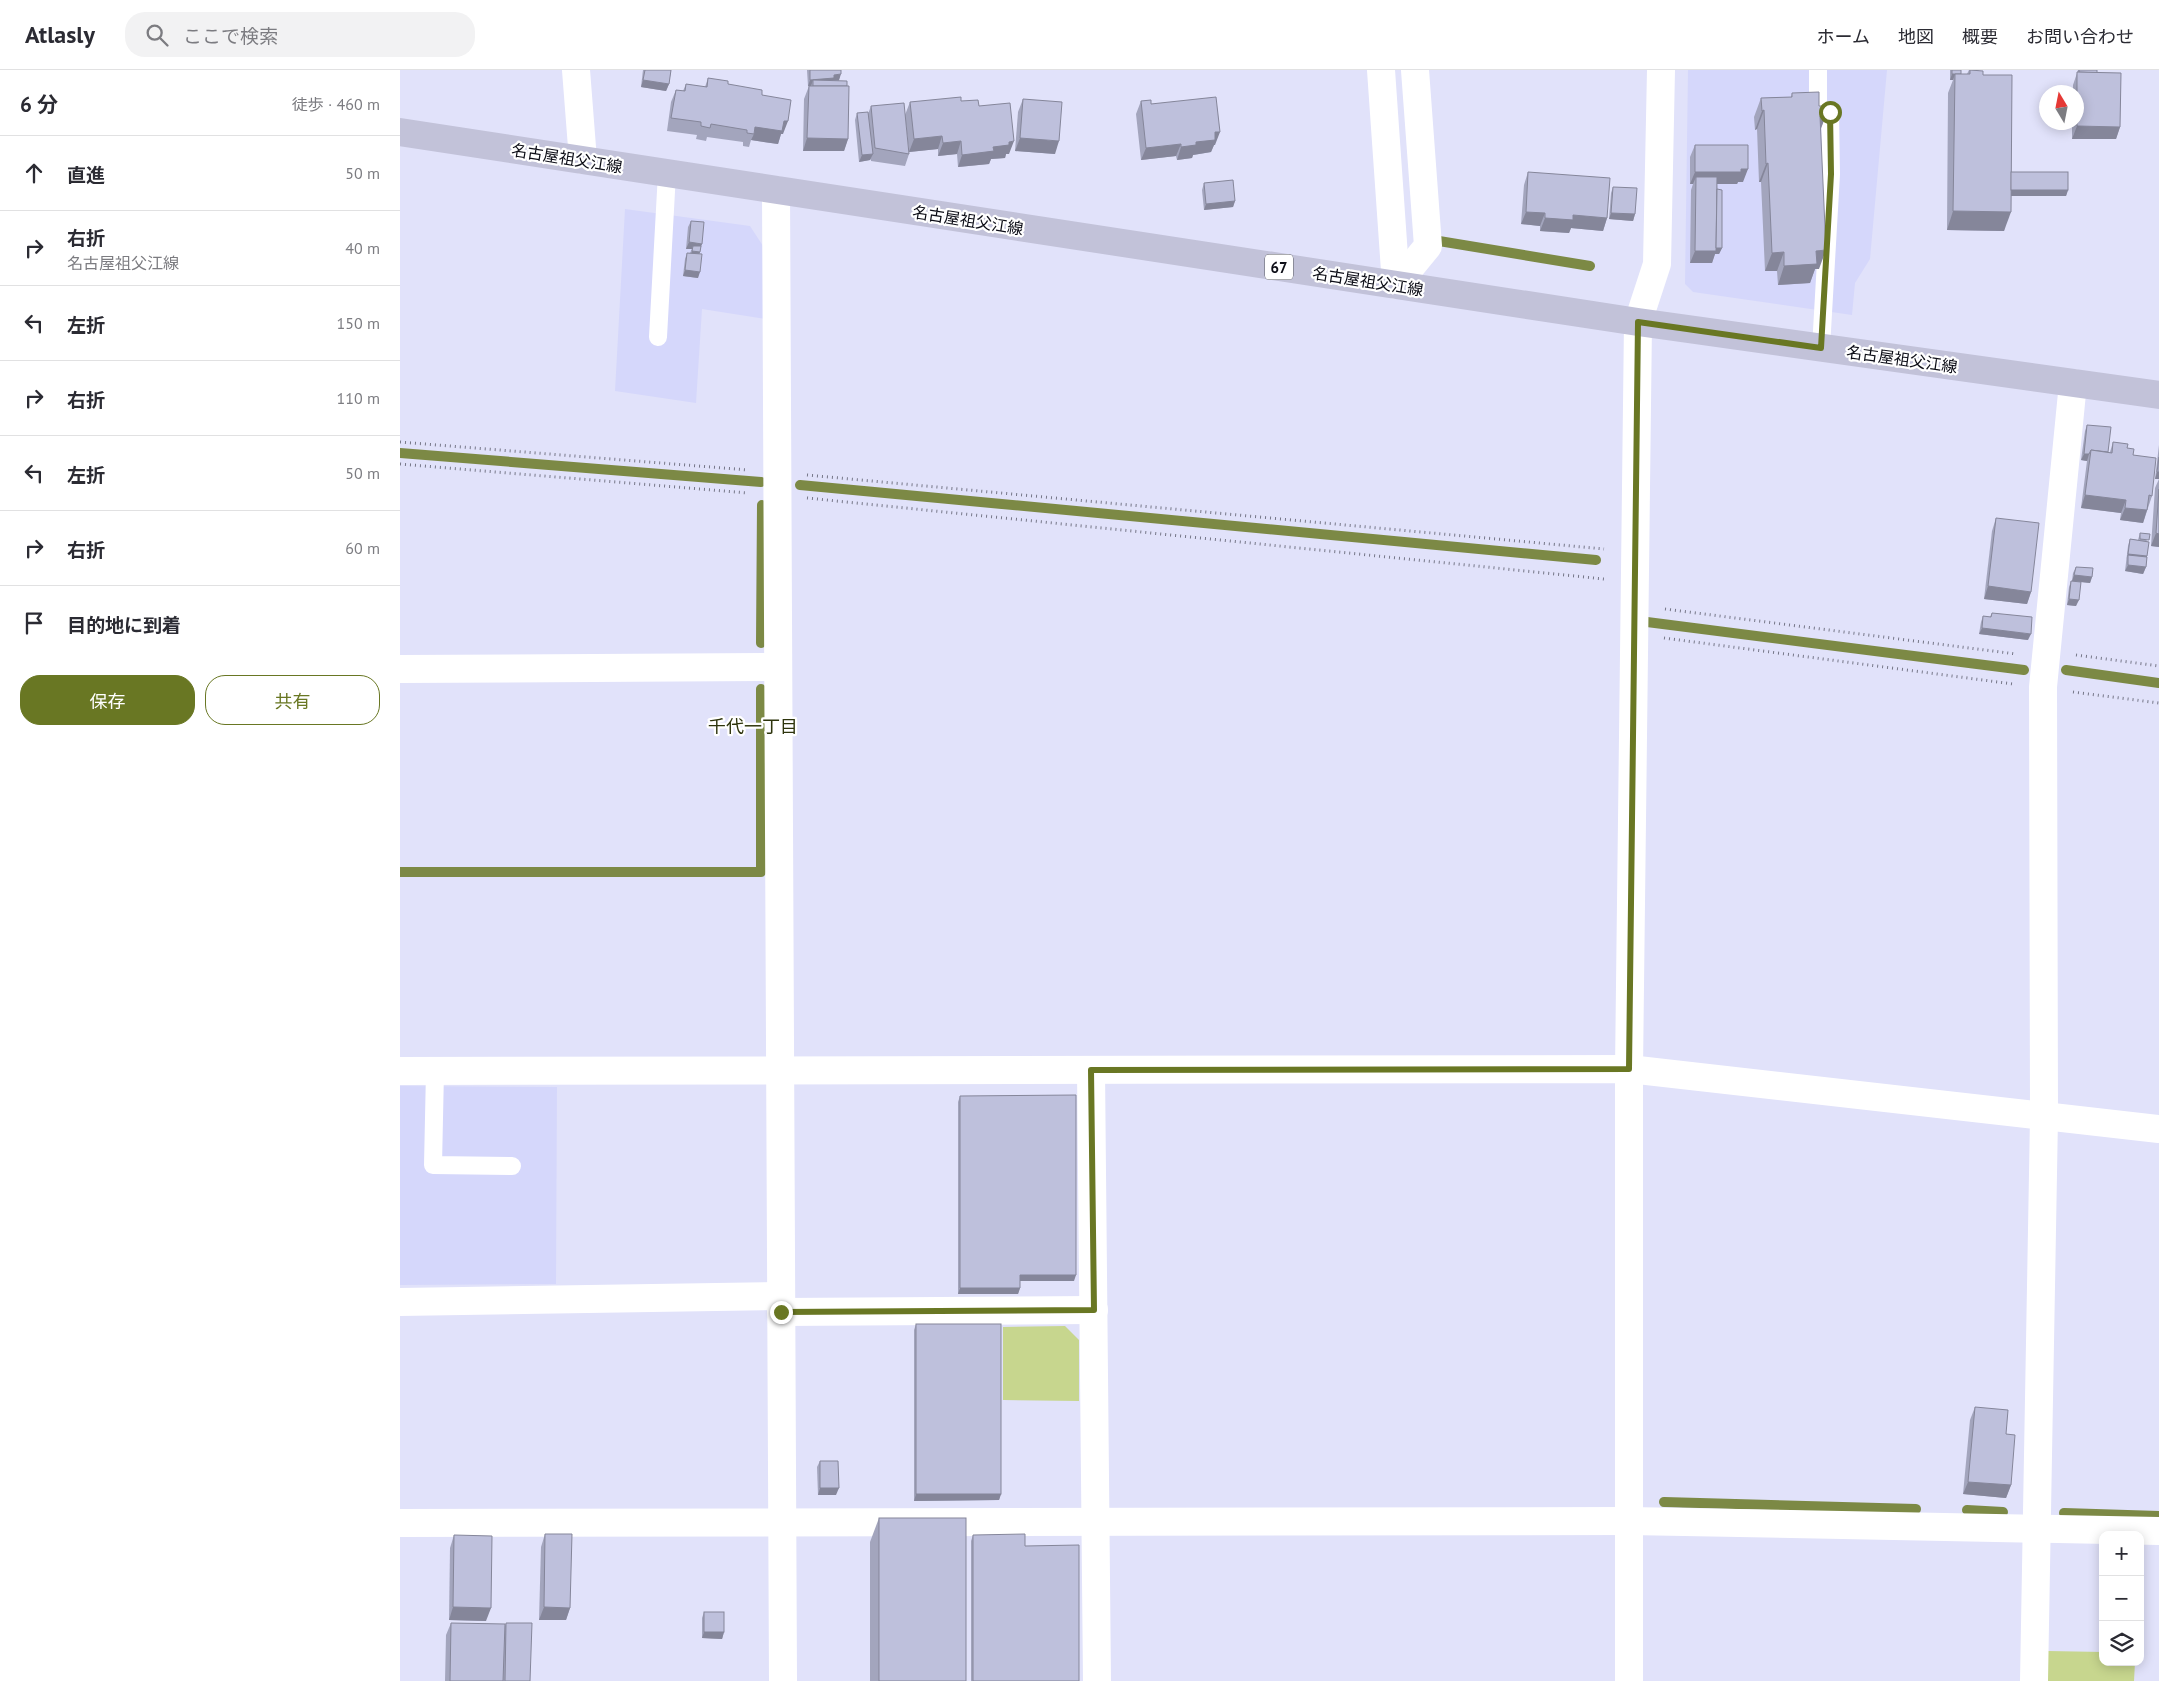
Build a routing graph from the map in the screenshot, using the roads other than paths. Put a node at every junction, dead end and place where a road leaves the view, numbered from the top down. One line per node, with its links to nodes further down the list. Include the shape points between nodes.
1 (576, 70): 7 (street)
2 (1381, 70): 10 (street)
3 (1415, 70): 10 (street, via 1428,246)
4 (1661, 70): 11 (street, via 1656,264)
5 (1818, 70): 13 (lane, via 1818,112 1830,112 1831,174)
6 (400, 132): 7 (main road, 名古屋祖父江線 / 67)
7 (583, 160): 8 (main road, 名古屋祖父江線 / 67)
8 (667, 173): 9 (main road, 名古屋祖父江線 / 67); 12 (lane)
9 (776, 190): 10 (main road, 名古屋祖父江線 / 67); 16 (street)
10 (1396, 285): 11 (main road, 名古屋祖父江線 / 67)
11 (1638, 322): 13 (main road, 名古屋祖父江線 / 67); 18 (street)
12 (658, 336)
13 (1821, 348): 14 (main road, 名古屋祖父江線 / 67)
14 (2073, 383): 15 (main road, 名古屋祖父江線 / 67); 23 (street, via 2043,688)
15 (2159, 395)
16 (778, 668): 17 (street); 21 (street)
17 (400, 669)
18 (1629, 1069): 19 (street); 23 (street); 29 (street)
19 (1091, 1070): 21 (street); 28 (street)
20 (435, 1071): 21 (street); 22 (street); 25 (lane, via 433,1165)
21 (780, 1071): 27 (street)
22 (400, 1072)
23 (2044, 1117): 24 (street); 33 (street)
24 (2159, 1129)
25 (512, 1166)
26 (400, 1302): 27 (street)
27 (781, 1304): 28 (street); 31 (street)
28 (1094, 1310): 30 (street)
29 (1629, 1520): 30 (street); 33 (street); 37 (street)
30 (1096, 1522): 31 (street); 36 (street)
31 (782, 1523): 32 (street); 35 (street)
32 (400, 1524)
33 (2036, 1528): 34 (street); 38 (street)
34 (2159, 1531)
35 (783, 1681)
36 (1097, 1681)
37 (1629, 1681)
38 (2034, 1681)

